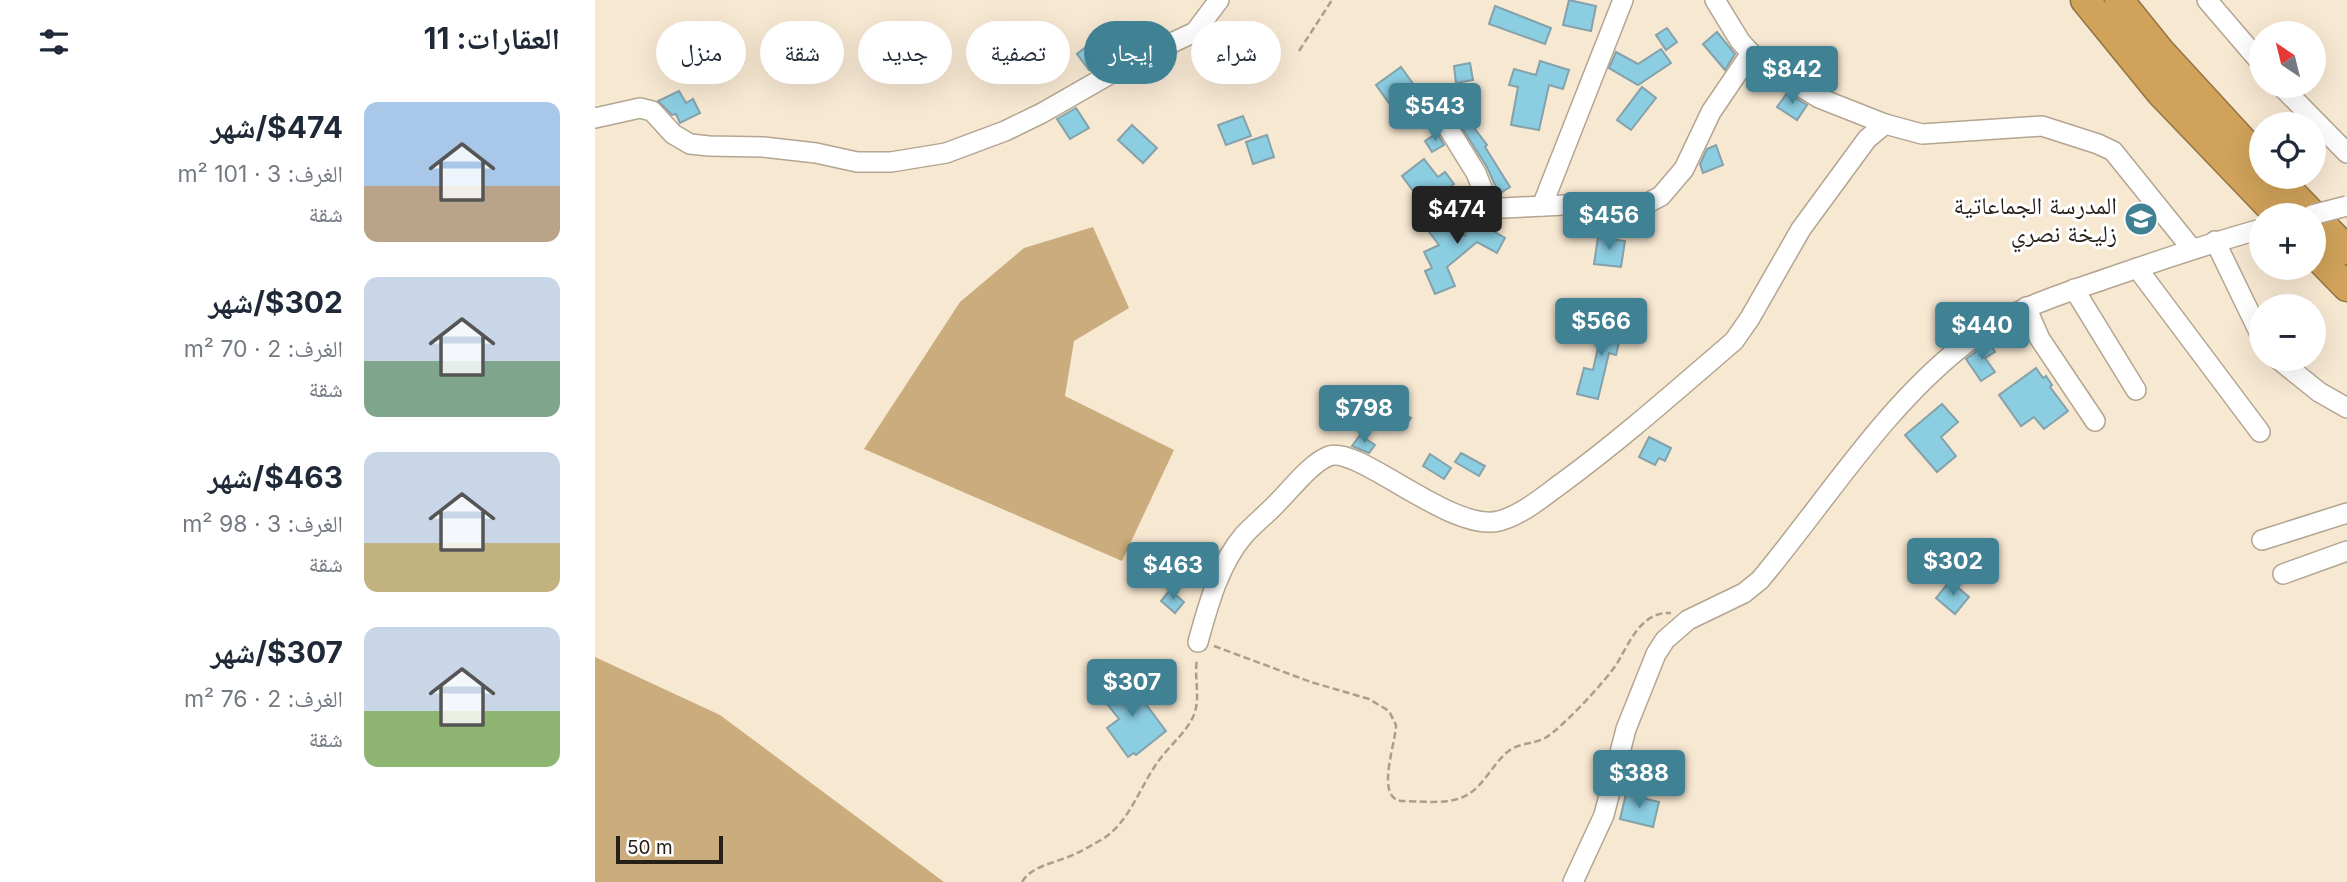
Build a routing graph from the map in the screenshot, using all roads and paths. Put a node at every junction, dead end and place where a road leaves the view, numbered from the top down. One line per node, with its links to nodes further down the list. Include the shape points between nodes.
1 (1219, 0): 13 (street, via 1195,32 1005,131 946,153 857,162 816,153 690,144 673,134 652,111 640,108)
2 (1332, 0): 9 (path)
3 (1623, 0): 20 (street)
4 (1715, 0): 10 (street)
5 (2085, 0): 18 (highway, via 2160,92)
6 (2119, 0): 15 (highway, via 2159,51)
7 (2207, 0): 8 (street)
8 (2249, 49)
9 (1299, 51)
10 (1751, 53): 14 (street, via 1819,98); 20 (street, via 1711,112 1683,169 1661,196 1642,206)
11 (2293, 98): 16 (street)
12 (1434, 105): 20 (street, via 1490,203 1503,208)
13 (595, 118)
14 (1885, 124): 26 (street, via 1922,134 2042,126 2098,144 2113,151); 44 (street, via 1867,139 1801,229 1734,341 1598,456 1506,519 1488,523 1439,507 1367,466 1340,456 1328,457 1290,488 1235,548 1210,599)
15 (2249, 148)
16 (2347, 153)
17 (2288, 189): 19 (highway)
18 (2266, 203)
19 (2301, 203)
20 (1542, 206)
21 (2347, 206): 22 (street, bridge)
22 (2326, 212)
23 (2326, 228): 27 (highway)
24 (2249, 232): 25 (street)
25 (2218, 240): 26 (street); 33 (street)
26 (2192, 249): 29 (street)
27 (2347, 250)
28 (2326, 265): 30 (highway)
29 (2137, 268): 31 (street); 38 (street)
30 (2347, 287)
31 (2074, 289): 32 (street); 35 (street)
32 (2026, 307): 37 (street, via 2040,339); 43 (street, via 1966,343 1912,391 1760,580 1744,593)
33 (2249, 309)
34 (2293, 371): 36 (street)
35 (2136, 390)
36 (2347, 408)
37 (2095, 421)
38 (2260, 432)
39 (2347, 513): 40 (street)
40 (2262, 540)
41 (2347, 551): 42 (street)
42 (2283, 574)
43 (1688, 620): 44 (path, via 1669,613 1653,615 1565,723 1546,737 1512,749 1472,792 1444,800 1401,801 1390,794 1396,724 1381,705); 46 (street, via 1656,654 1626,729 1604,815)
44 (1198, 642): 45 (path, via 1192,718 1128,812 1111,834 1033,870)
45 (1022, 882)
46 (1573, 882)

